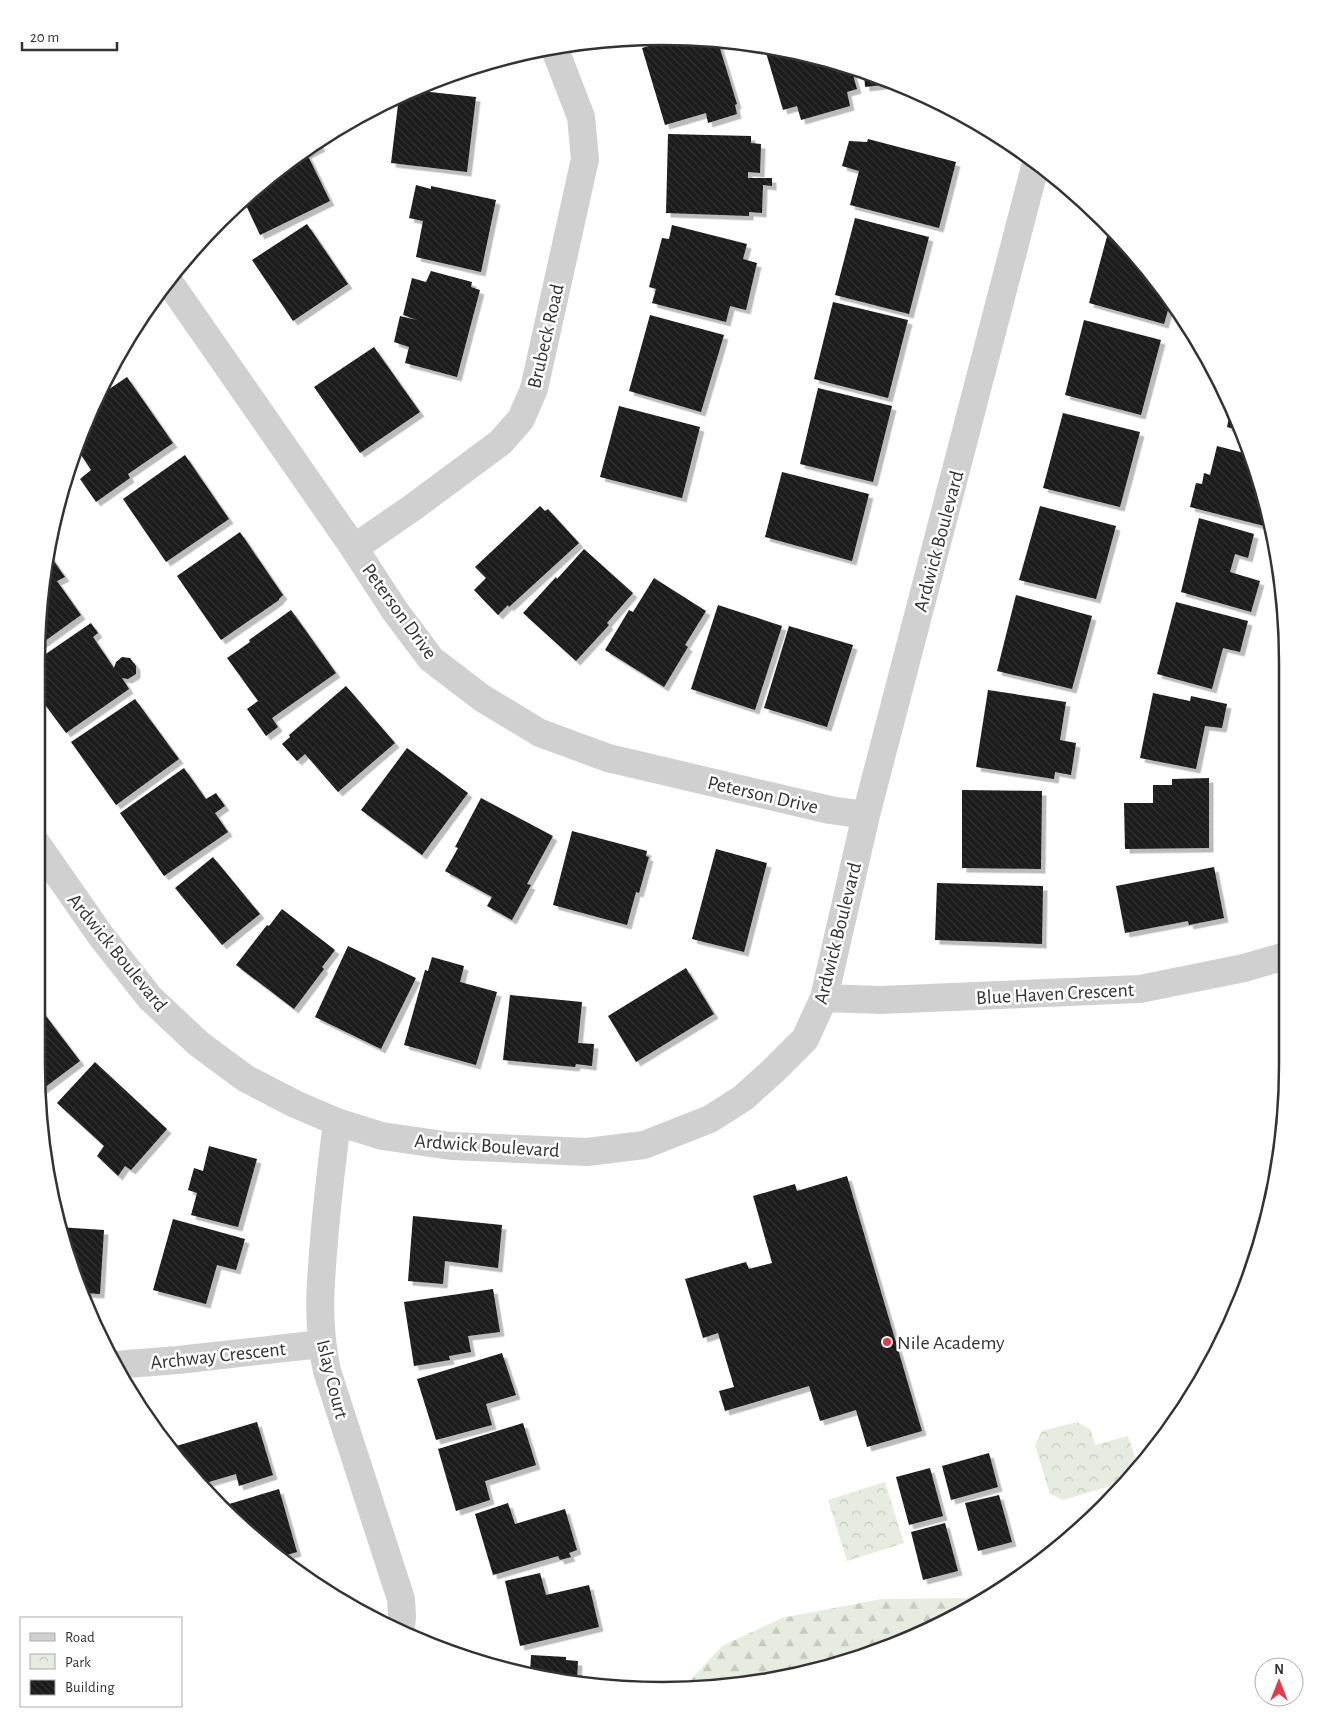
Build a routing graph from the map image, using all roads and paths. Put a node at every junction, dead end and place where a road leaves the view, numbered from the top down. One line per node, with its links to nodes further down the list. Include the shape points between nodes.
1 (557, 54): 4 (street, Brubeck Road, via 581,117 585,159 534,389 522,419 501,442)
2 (1034, 170): 5 (street, Ardwick Boulevard)
3 (172, 287): 4 (street, Peterson Drive)
4 (354, 548): 5 (street, Peterson Drive, via 395,611 432,659 482,698 540,733 608,758 830,810)
5 (866, 815): 8 (street, Ardwick Boulevard)
6 (45, 856): 9 (street, Ardwick Boulevard, via 101,936 150,998 199,1044 245,1078)
7 (1279, 958): 8 (street, Blue Haven Crescent, via 1140,990 891,1000)
8 (824, 998): 9 (street, Ardwick Boulevard, via 804,1039 743,1098 710,1119 644,1145 587,1152 451,1146 382,1136)
9 (336, 1122): 10 (street, Islay Court, via 321,1276)
10 (321, 1344): 11 (street, Archway Crescent); 12 (street, Islay Court, via 401,1599)
11 (123, 1364)
12 (401, 1624)

